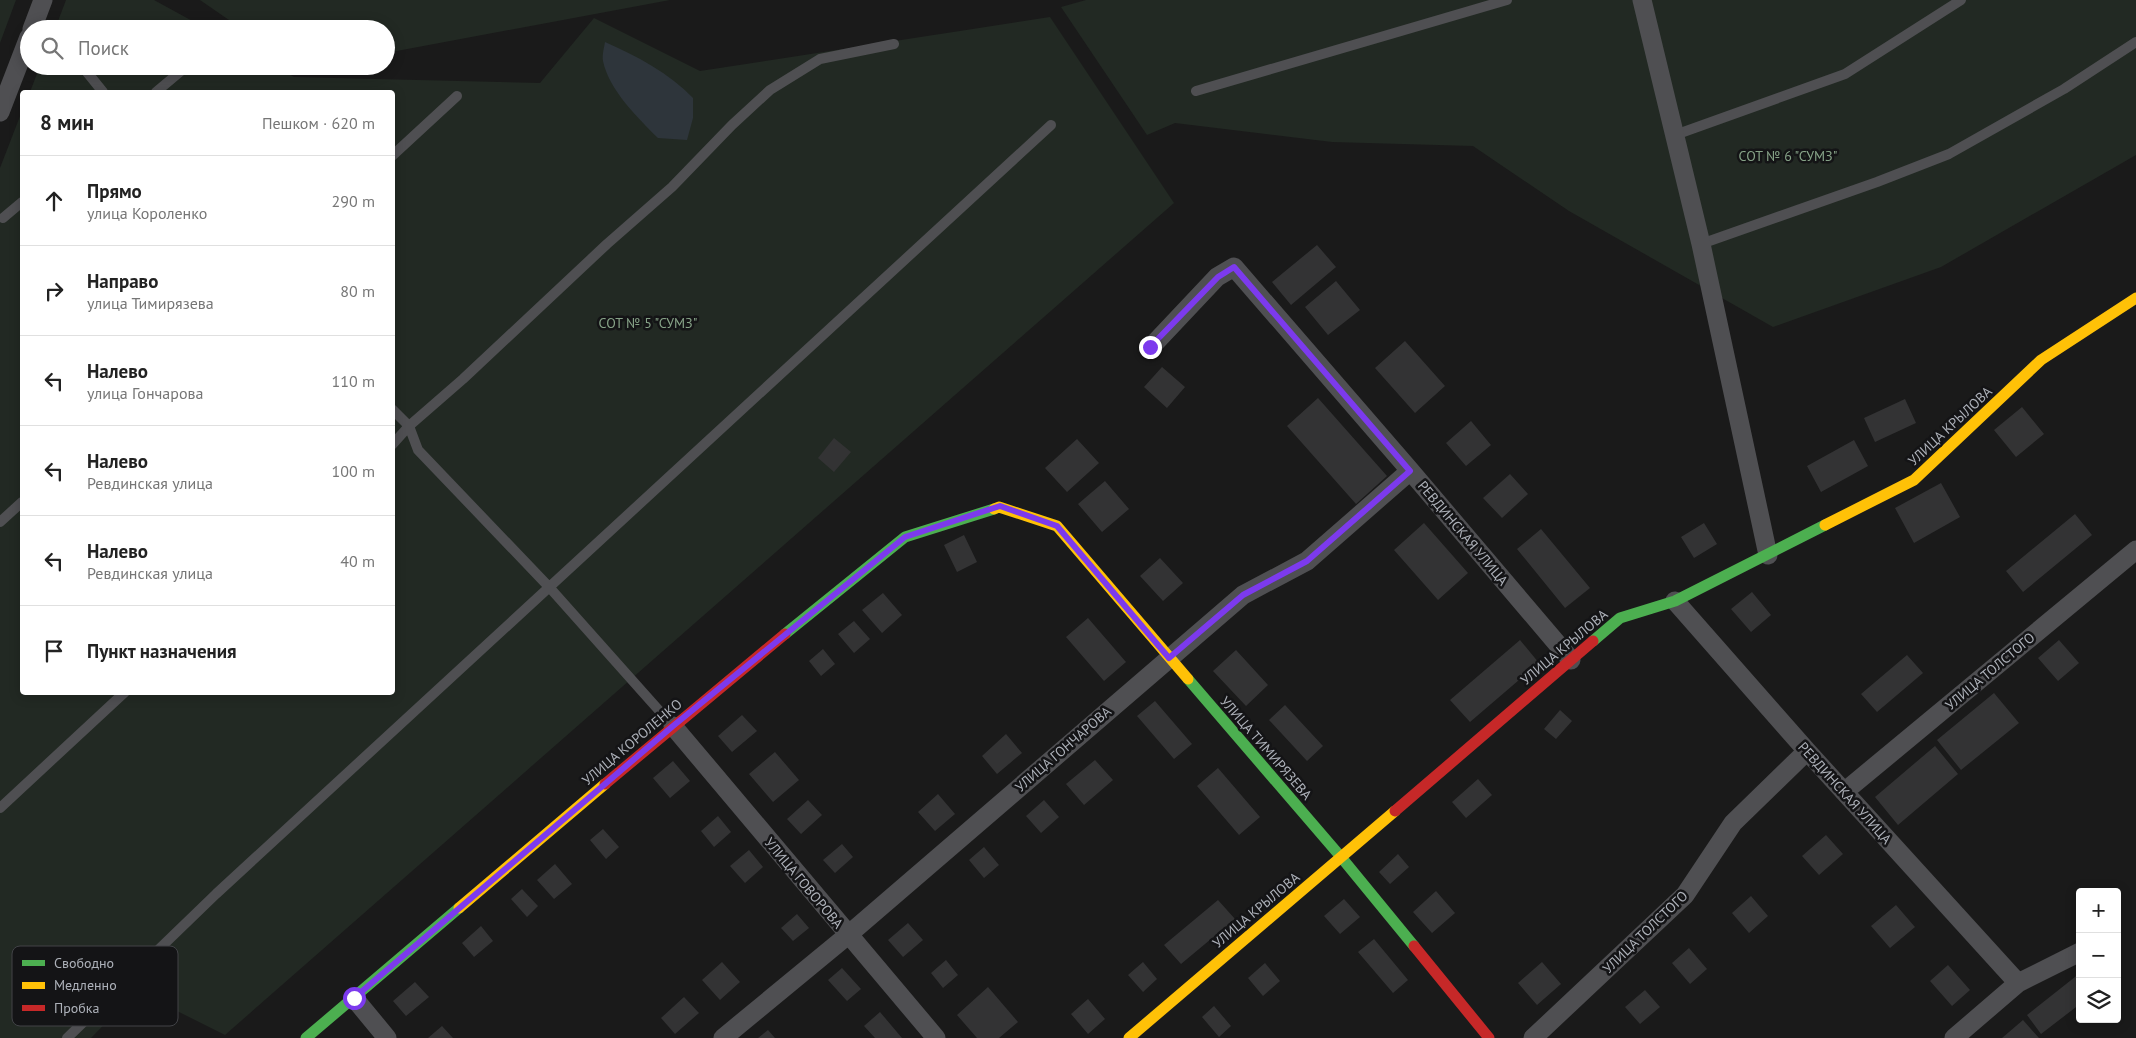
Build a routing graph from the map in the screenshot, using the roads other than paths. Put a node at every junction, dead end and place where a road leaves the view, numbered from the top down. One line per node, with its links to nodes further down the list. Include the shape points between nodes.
1 (43, 0): 5 (street)
2 (1507, 0): 13 (lane)
3 (1642, 0): 17 (street)
4 (1962, 0): 17 (lane, via 1844,74)
5 (35, 20)
6 (2136, 42): 21 (lane, via 2064,89 1949,154)
7 (894, 44): 25 (lane, via 820,59 770,90 672,187)
8 (20, 60): 15 (street)
9 (89, 75): 11 (lane)
10 (177, 75): 12 (lane)
11 (101, 90)
12 (158, 90)
13 (1196, 91)
14 (457, 96): 18 (lane)
15 (0, 112)
16 (1051, 125): 33 (lane)
17 (1675, 135): 21 (street)
18 (395, 153)
19 (20, 204): 20 (lane)
20 (3, 218)
21 (1701, 244): 32 (street)
22 (2136, 298): 32 (street, УЛИЦА КРЫЛОВА, via 2041,360 1914,480)
23 (1150, 347): 27 (street, РЕВДИНСКАЯ УЛИЦА, via 1218,277 1234,267)
24 (395, 412): 25 (lane)
25 (409, 426): 26 (lane); 33 (lane, via 418,450)
26 (395, 442)
27 (1410, 471): 35 (street, УЛИЦА ГОНЧАРОВА, via 1307,561 1243,595); 36 (street, РЕВДИНСКАЯ УЛИЦА)
28 (20, 504): 30 (lane)
29 (1000, 506): 35 (street, УЛИЦА ТИМИРЯЗЕВА, via 1057,526); 38 (street, УЛИЦА КОРОЛЕНКО, via 905,537)
30 (0, 522)
31 (2136, 550): 40 (street, УЛИЦА ТОЛСТОГО)
32 (1768, 555): 34 (street, УЛИЦА КРЫЛОВА)
33 (550, 588): 38 (lane); 44 (lane)
34 (1675, 601): 36 (street, УЛИЦА КРЫЛОВА, via 1620,618); 39 (street, РЕВДИНСКАЯ УЛИЦА)
35 (1169, 658): 42 (street, УЛИЦА ТИМИРЯЗЕВА); 43 (street, УЛИЦА ГОНЧАРОВА)
36 (1571, 660): 42 (street, УЛИЦА КРЫЛОВА)
37 (122, 695): 41 (lane)
38 (673, 726): 43 (street, УЛИЦА ГОВОРОВА); 47 (street, УЛИЦА КОРОЛЕНКО)
39 (1807, 751): 40 (street, РЕВДИНСКАЯ УЛИЦА); 56 (street, УЛИЦА ТОЛСТОГО, via 1733,823 1685,895)
40 (1844, 792): 46 (street, РЕВДИНСКАЯ УЛИЦА)
41 (0, 808)
42 (1341, 857): 54 (street, УЛИЦА КРЫЛОВА); 55 (street, УЛИЦА ТИМИРЯЗЕВА)
43 (848, 935): 52 (street, УЛИЦА ГОНЧАРОВА); 53 (street, УЛИЦА ГОВОРОВА)
44 (162, 946)
45 (2076, 954): 46 (street)
46 (2018, 983): 57 (street)
47 (354, 998): 50 (street, УЛИЦА КОРОЛЕНКО); 51 (street)
48 (79, 1026): 49 (lane)
49 (67, 1038)
50 (306, 1038)
51 (387, 1038)
52 (723, 1038)
53 (936, 1038)
54 (1129, 1038)
55 (1489, 1038)
56 (1534, 1038)
57 (1954, 1038)

